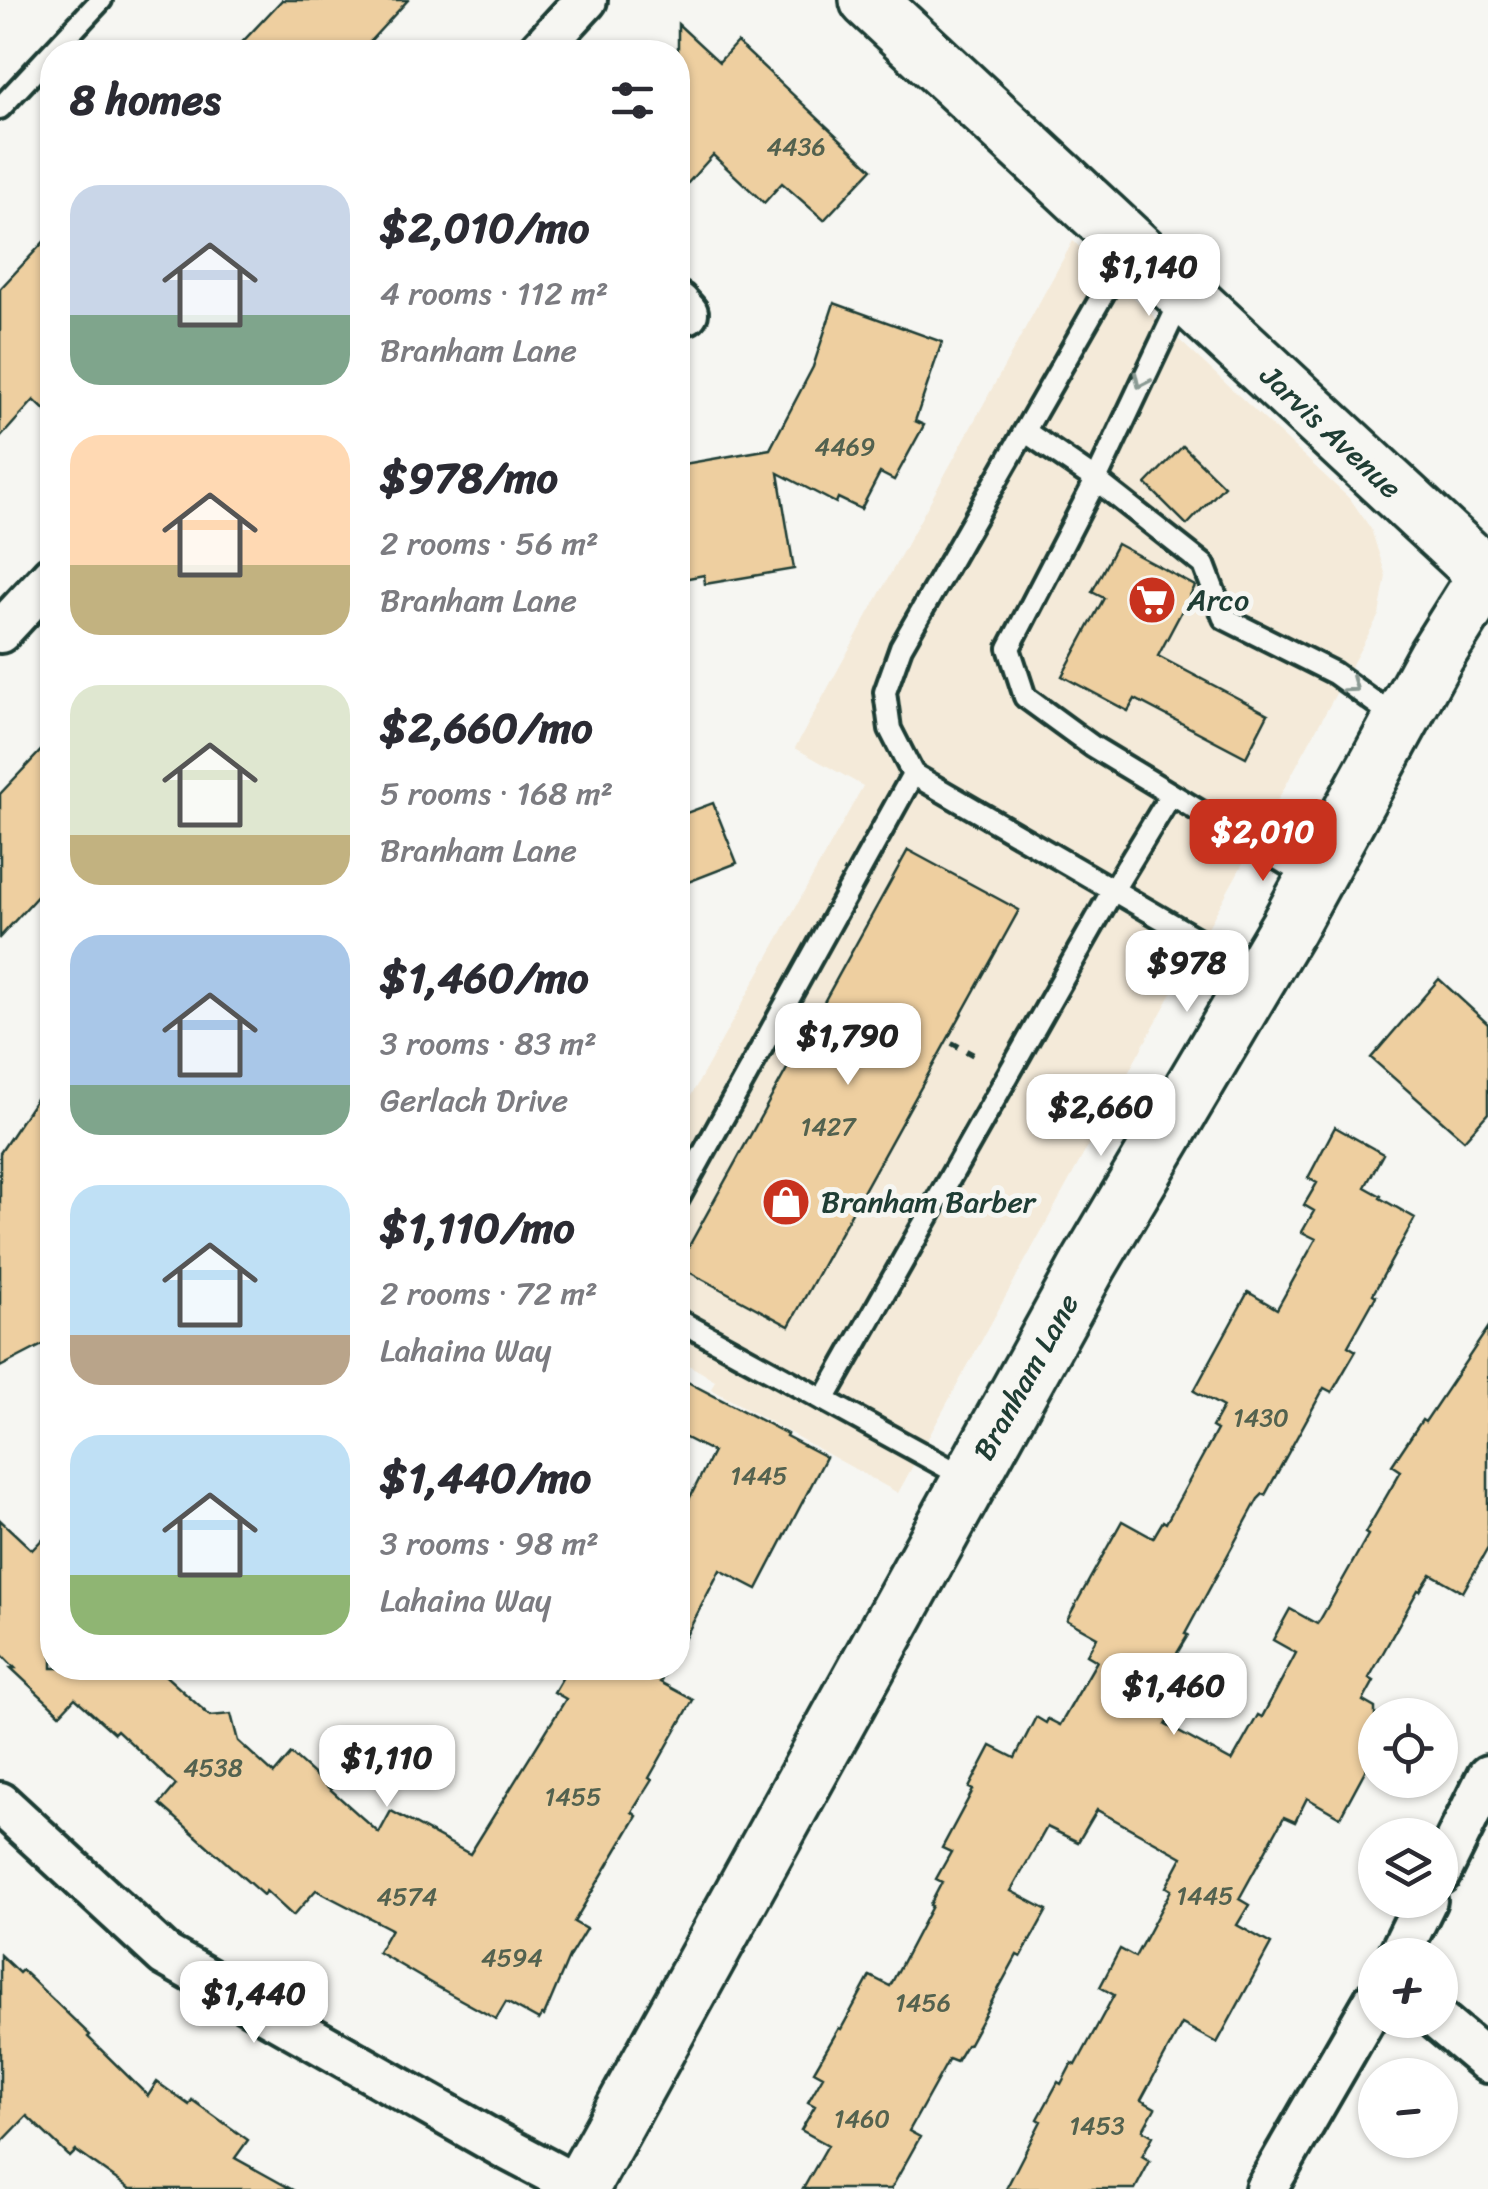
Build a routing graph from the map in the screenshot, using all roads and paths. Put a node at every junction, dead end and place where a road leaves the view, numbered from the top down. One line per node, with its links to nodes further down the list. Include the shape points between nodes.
1 (101, 0): 4 (lane)
2 (586, 0): 5 (street)
3 (868, 0): 8 (main road, Jarvis Avenue)
4 (64, 40)
5 (549, 40)
6 (40, 65): 7 (lane)
7 (0, 108)
8 (1131, 244): 9 (main road, Jarvis Avenue); 10 (lane)
9 (1184, 294): 11 (lane, one-way to 11); 12 (main road, Jarvis Avenue)
10 (1026, 432): 11 (lane); 16 (lane, via 901,647 885,692 890,730)
11 (1096, 480): 15 (lane, one-way to 15, via 1204,566 1224,618 1334,673); 17 (lane, via 1009,648 1025,697)
12 (1488, 575): 15 (main road, Branham Lane)
13 (40, 589): 14 (street)
14 (0, 632)
15 (1400, 721): 18 (main road, Branham Lane)
16 (914, 774): 19 (lane); 25 (lane)
17 (1170, 796): 18 (lane); 19 (lane)
18 (1313, 880): 20 (main road, Branham Lane)
19 (1113, 890): 20 (lane); 27 (lane)
20 (1260, 975): 28 (main road, Branham Lane)
21 (952, 1043): 22 (path)
22 (977, 1056)
23 (1032, 1086): 24 (path)
24 (1062, 1103)
25 (690, 1177)
26 (690, 1327): 27 (lane)
27 (824, 1400): 28 (lane)
28 (970, 1480): 35 (main road, Branham Lane)
29 (1488, 1776): 31 (street)
30 (0, 1803): 35 (street, via 165,1955)
31 (1458, 1837)
32 (1358, 2029): 36 (street)
33 (1458, 2037): 34 (street)
34 (1488, 2062)
35 (581, 2188)
36 (1266, 2189)

